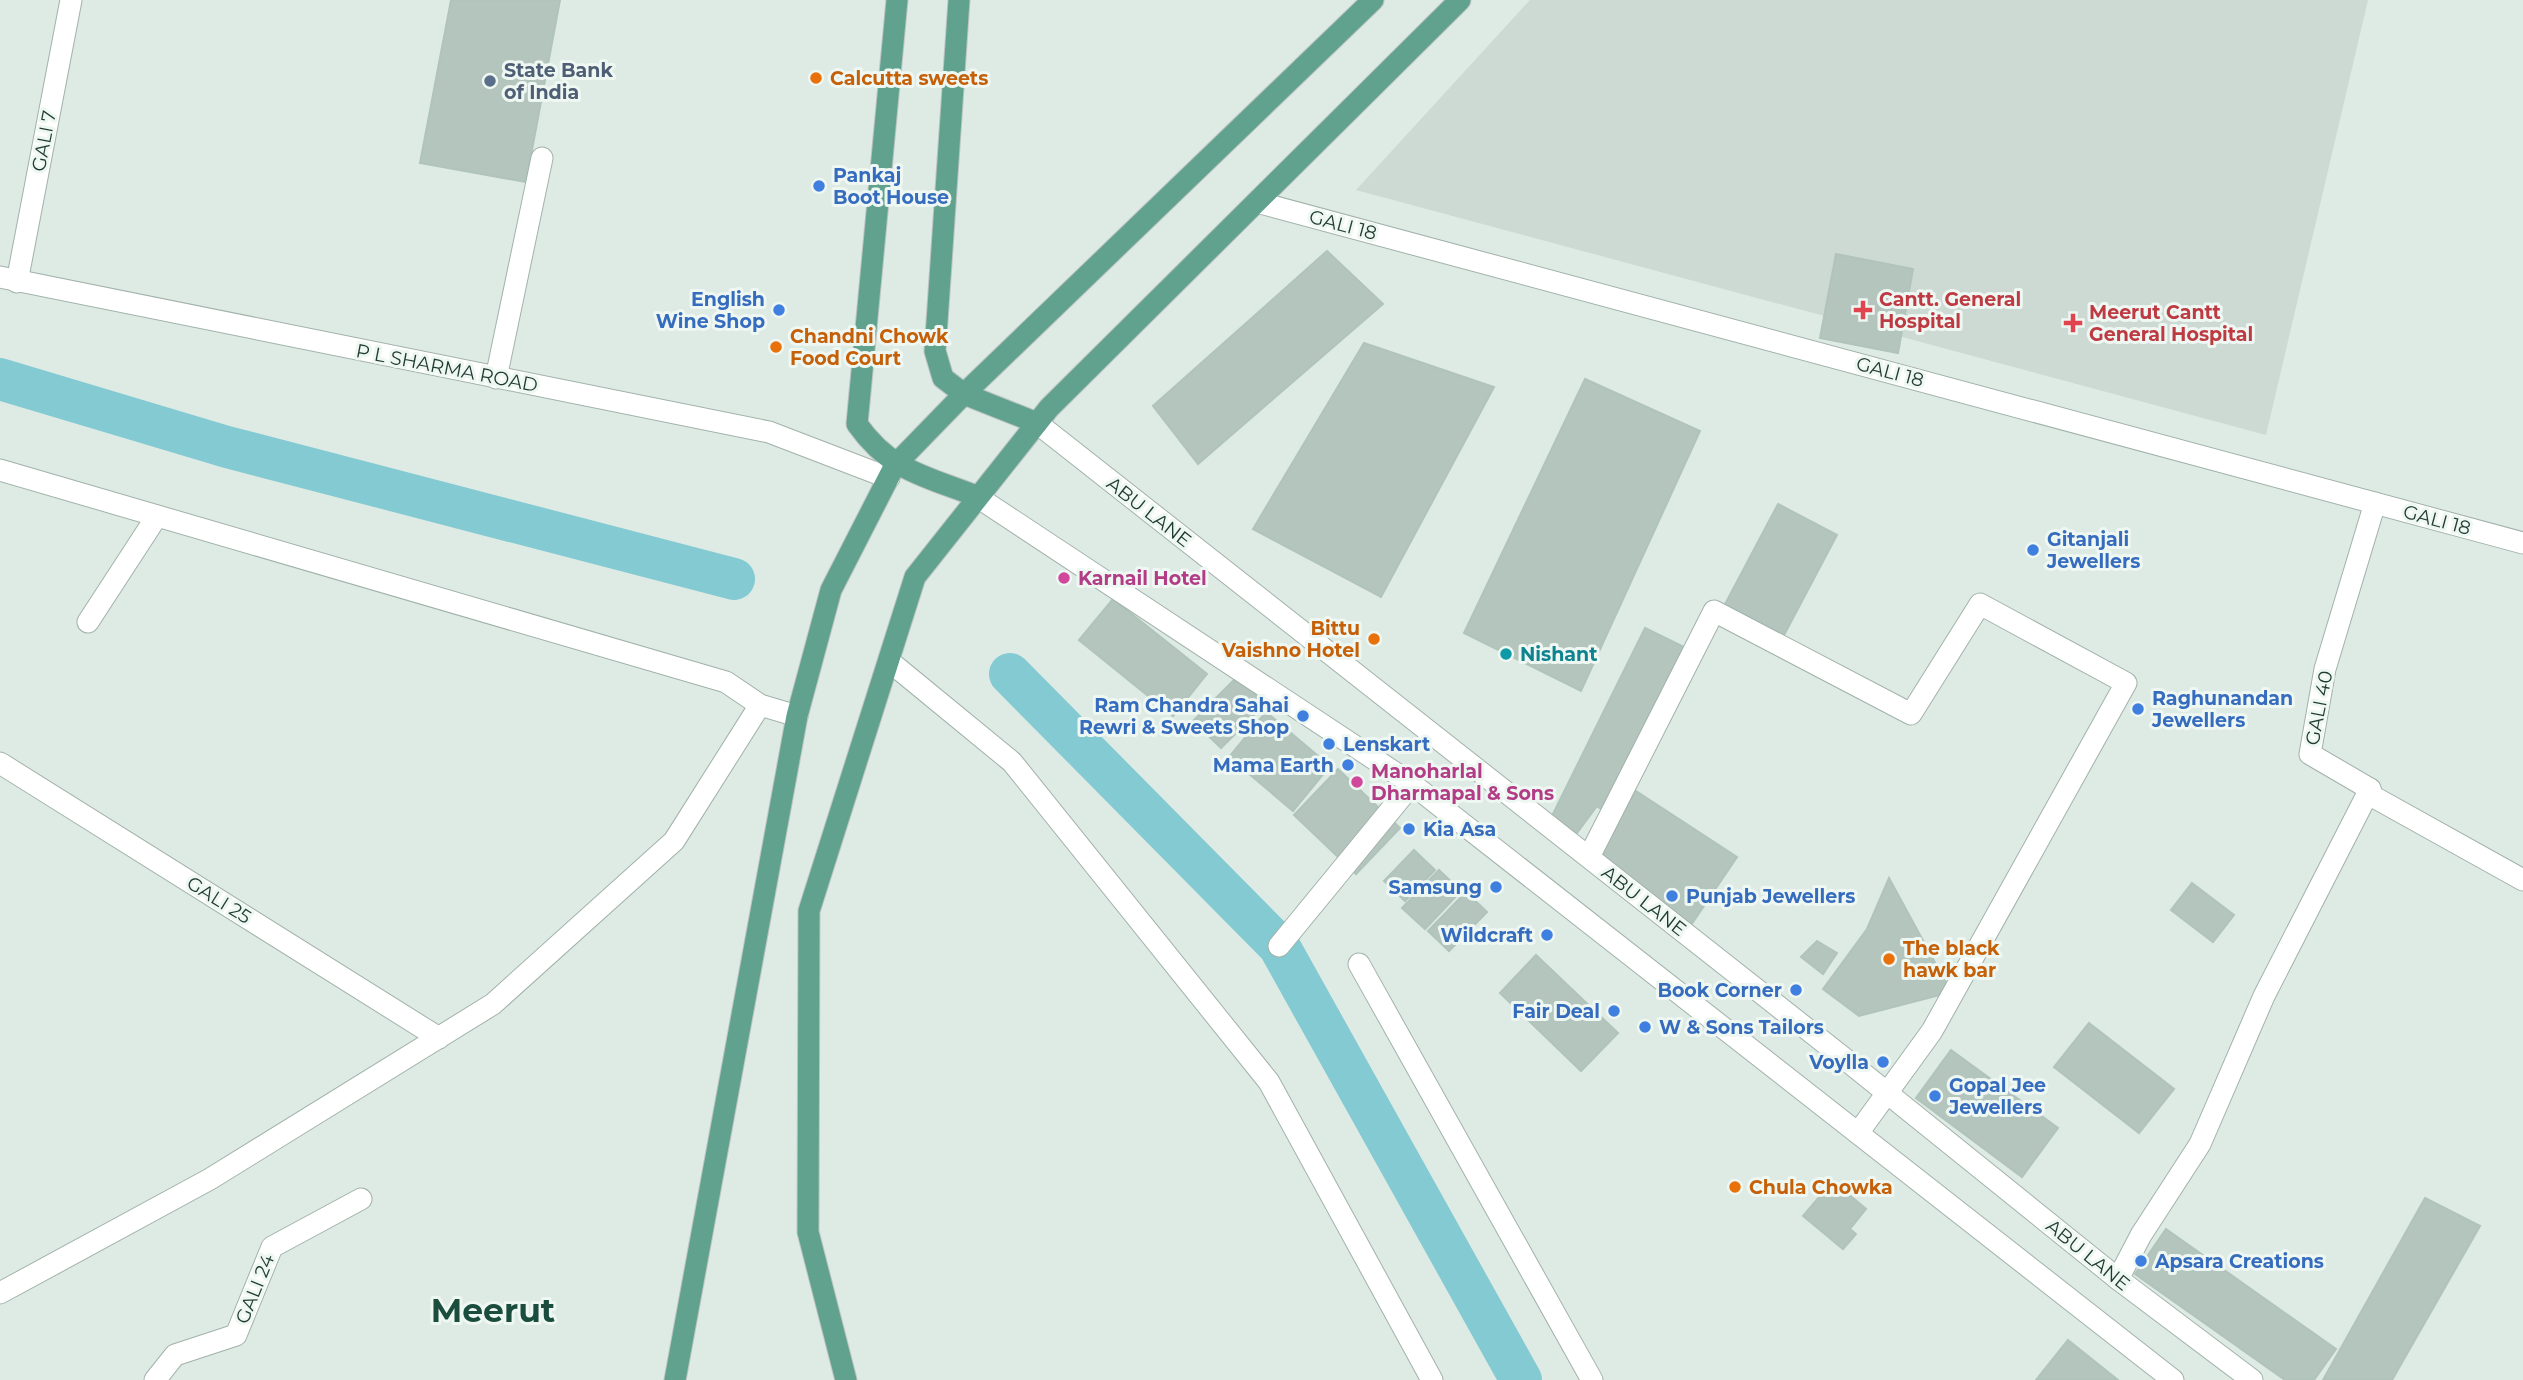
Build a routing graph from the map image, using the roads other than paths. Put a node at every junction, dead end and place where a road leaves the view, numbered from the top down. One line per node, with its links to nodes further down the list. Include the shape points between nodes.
1 (71, 0): 8 (street, GALI 7)
2 (897, 0): 13 (main road, via 857,424)
3 (959, 0): 10 (main road, via 935,351 943,378)
4 (1373, 0): 10 (main road)
5 (1460, 0): 7 (main road)
6 (542, 158): 9 (street)
7 (1257, 202): 11 (main road); 15 (street, GALI 18)
8 (8, 279): 9 (street, P L SHARMA ROAD)
9 (496, 378): 13 (street, P L SHARMA ROAD, via 769,432)
10 (964, 394): 11 (main road); 13 (main road)
11 (1037, 423): 14 (main road); 25 (street, ABU LANE)
12 (0, 470): 16 (street)
13 (892, 471): 14 (main road); 21 (main road, via 831,590)
14 (976, 496): 19 (main road, via 915,576); 23 (street)
15 (2375, 503): 17 (street, GALI 18); 24 (street, GALI 40, via 2325,669 2310,754)
16 (157, 516): 18 (street); 20 (street, via 726,682)
17 (2523, 543)
18 (88, 622)
19 (889, 661): 37 (main road, via 809,911 807,1232); 38 (street, via 1012,762 1269,1082)
20 (760, 705): 21 (street); 29 (street, via 674,841 493,1004)
21 (797, 716): 36 (main road)
22 (0, 763): 29 (street, GALI 25)
23 (1412, 784): 27 (street); 31 (street)
24 (2370, 789): 26 (street, GALI 40, via 2372,796); 33 (street, via 2264,996 2200,1144)
25 (1589, 858): 30 (street, ABU LANE); 30 (street, via 1714,611 1911,714 1980,604 2126,683 1932,1031)
26 (2523, 880)
27 (1279, 946)
28 (1359, 964): 39 (street)
29 (439, 1038): 34 (street, via 210,1179)
30 (1888, 1094): 31 (street); 33 (street, ABU LANE)
31 (1858, 1133): 40 (street)
32 (361, 1199): 35 (street, GALI 24, via 272,1247 236,1335 175,1355)
33 (2118, 1279): 41 (street, ABU LANE)
34 (0, 1293)
35 (155, 1380)
36 (676, 1380)
37 (846, 1380)
38 (1432, 1380)
39 (1592, 1380)
40 (2174, 1380)
41 (2252, 1380)

